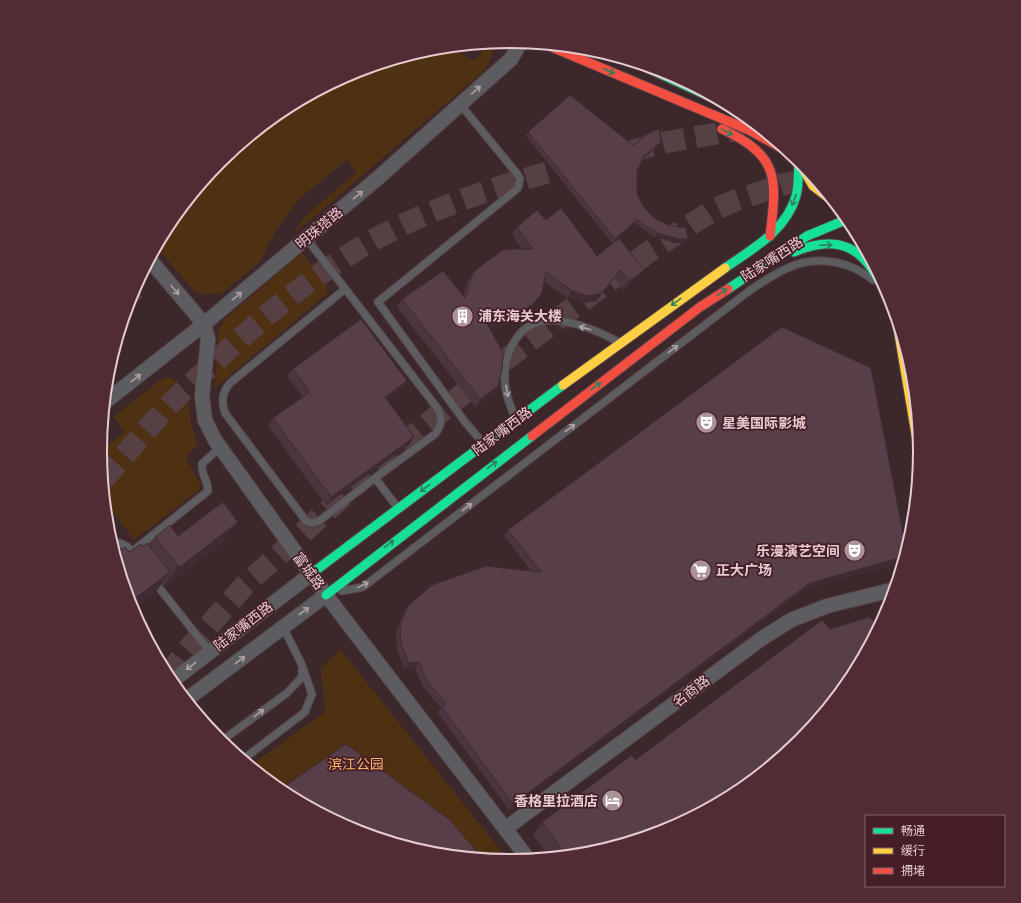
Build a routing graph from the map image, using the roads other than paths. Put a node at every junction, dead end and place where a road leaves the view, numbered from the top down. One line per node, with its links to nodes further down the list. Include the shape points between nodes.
1 (517, 48): 4 (street, 明珠塔路, one-way to 1, via 510,59)
2 (561, 51): 3 (street, one-way to 3)
3 (672, 97): 5 (street, via 749,130); 10 (street, one-way to 10, via 680,110 726,130 755,149 768,164 774,178 775,198)
4 (460, 104): 11 (street, 明珠塔路, one-way to 4); 24 (lane, via 518,175 518,188 378,302)
5 (772, 144)
6 (797, 167): 10 (street, 陆家嘴西路, one-way to 10, via 796,195 787,217)
7 (806, 176): 8 (street)
8 (824, 198)
9 (842, 221): 14 (street, 陆家嘴西路, via 807,236)
10 (770, 236): 19 (street, 陆家嘴西路, one-way to 19)
11 (306, 238): 16 (lane); 18 (street, 明珠塔路, one-way to 11)
12 (861, 252): 14 (street, one-way to 12, via 804,248 826,244 845,246)
13 (154, 264): 18 (street, 富城路, one-way to 18)
14 (763, 264): 17 (street, 陆家嘴西路, one-way to 14)
15 (877, 284): 17 (lane, via 866,274 845,264 818,261 798,264)
16 (345, 289): 26 (lane, via 441,416 439,429 435,434); 26 (lane, via 230,383 225,390 222,405 225,413 306,521 312,523 325,518)
17 (705, 314): 32 (street, 陆家嘴西路, one-way to 17); 32 (lane, one-way to 17, via 363,587)
18 (204, 324): 21 (street, 明珠塔路, one-way to 18); 25 (street, 富城路, via 208,340 203,402 205,420)
19 (620, 343): 23 (street, 陆家嘴西路); 23 (lane, one-way to 23, via 605,334 556,320 540,322 526,328 515,339 508,355 506,370 506,390)
20 (902, 358): 22 (street)
21 (110, 398)
22 (912, 412)
23 (516, 420): 24 (street, 陆家嘴西路)
24 (484, 445): 27 (street, 陆家嘴西路, one-way to 27)
25 (220, 448): 28 (lane, via 202,464 202,472 208,481 208,491 134,555 128,547); 29 (street, 富城路)
26 (375, 478): 27 (lane)
27 (399, 508): 29 (street, 陆家嘴西路)
28 (118, 543)
29 (311, 574): 32 (street, 富城路); 34 (street, 陆家嘴西路)
30 (150, 576): 34 (lane)
31 (889, 591): 40 (street, 名商路, via 827,606 791,620 761,639)
32 (326, 595): 33 (street, 陆家嘴西路, one-way to 32); 40 (street, 富城路)
33 (283, 627): 35 (lane); 37 (street, 陆家嘴西路, one-way to 33)
34 (210, 652): 36 (street, 陆家嘴西路, one-way to 36)
35 (301, 664): 38 (lane, one-way to 35, via 287,693 302,677); 39 (lane, via 312,694 305,712)
36 (176, 678)
37 (190, 697)
38 (226, 738)
39 (246, 757)
40 (505, 829): 41 (street, 富城路)
41 (525, 854)

